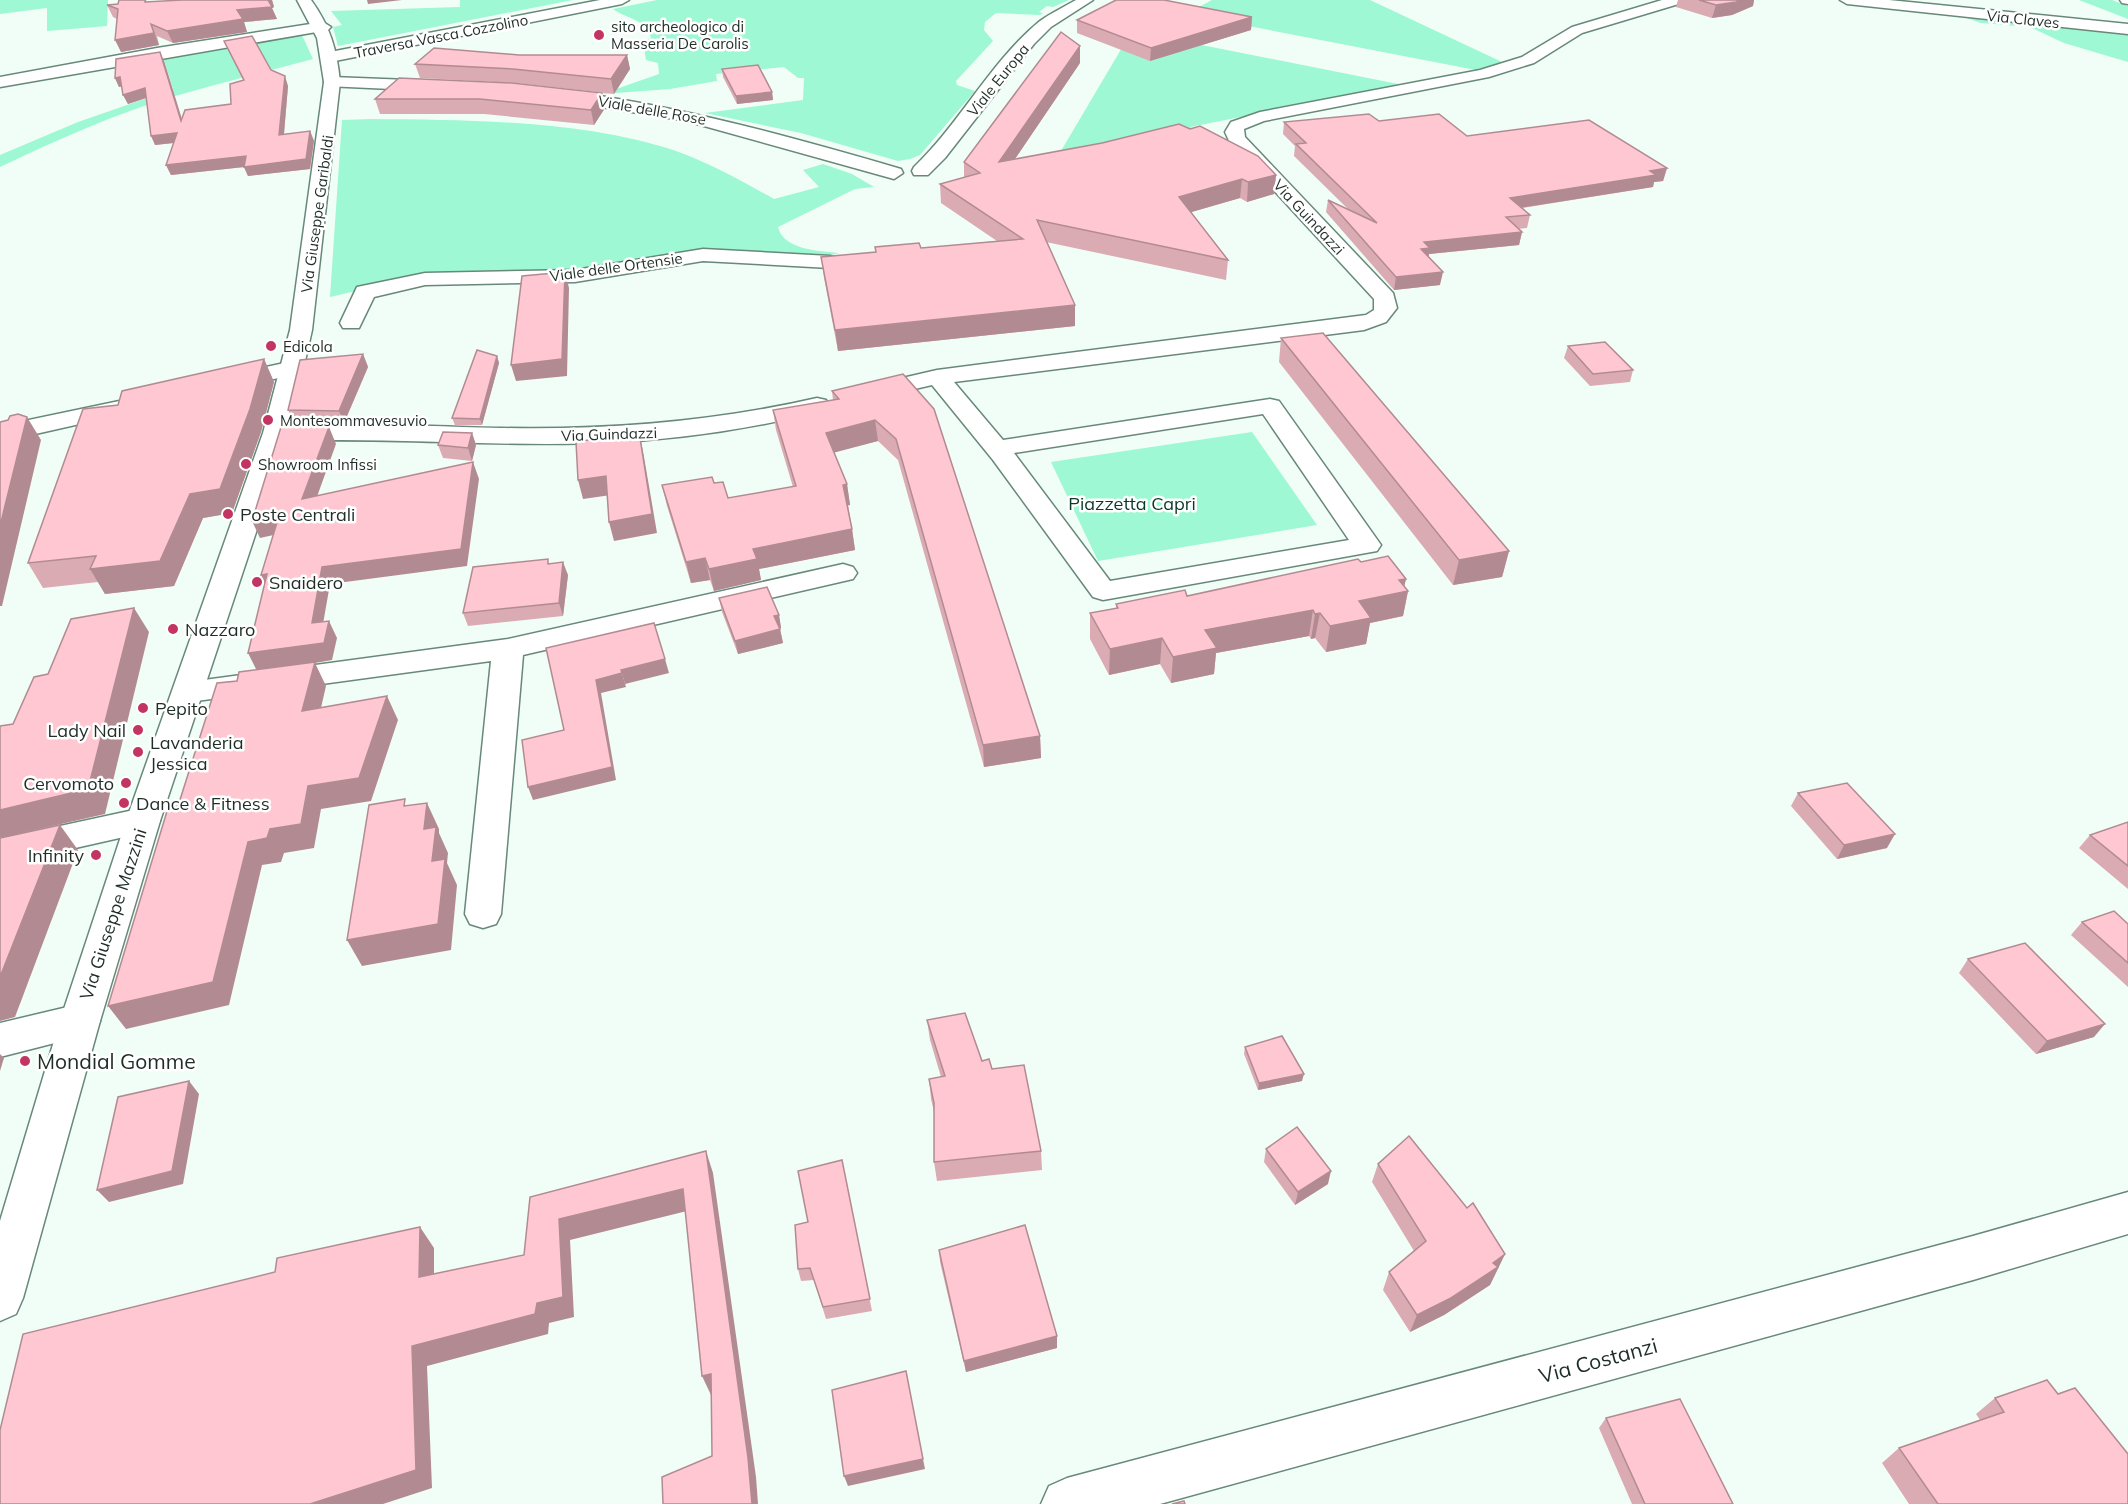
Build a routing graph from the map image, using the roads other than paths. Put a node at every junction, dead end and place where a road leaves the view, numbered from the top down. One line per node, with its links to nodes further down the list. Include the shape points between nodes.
1 (303, 0): 6 (street, Via Giuseppe Garibaldi)
2 (622, 0): 8 (street, Traversa Vasca Cozzolino)
3 (1086, 0): 13 (street, Viale Europa, via 1047,24 1021,50 938,156)
4 (1677, 0): 17 (street, Via Guindazzi, via 1577,30 1528,60 1483,74 1260,117 1237,126 1236,139 1386,298 1385,313 1376,319)
5 (1846, 0): 7 (street, Via Claves)
6 (323, 27): 8 (street, Via Giuseppe Garibaldi); 9 (street)
7 (2128, 30)
8 (330, 57): 10 (street, Via Giuseppe Garibaldi)
9 (0, 82)
10 (332, 82): 11 (street); 16 (street, Via Giuseppe Garibaldi)
11 (450, 87)
12 (546, 93): 13 (street, Viale delle Rose, via 689,115 761,133)
13 (908, 180)
14 (830, 262): 15 (street, Viale delle Ortensie, via 703,255 575,276 426,279 365,292)
15 (351, 323)
16 (294, 368): 18 (street); 20 (street, Via Giuseppe Garibaldi)
17 (937, 376): 20 (street, Via Guindazzi, via 758,420 670,432 572,436); 22 (street)
18 (208, 387)
19 (149, 400): 21 (street)
20 (276, 433): 25 (street, Via Giuseppe Mazzini)
21 (0, 434)
22 (998, 448): 22 (street, via 1103,591 1367,544 1270,406)
23 (843, 573): 24 (street)
24 (508, 649): 25 (street); 28 (street)
25 (189, 692): 26 (street, Via Giuseppe Mazzini)
26 (143, 820): 27 (street); 29 (street, Via Giuseppe Mazzini)
27 (0, 852)
28 (483, 914)
29 (80, 1021): 30 (street); 32 (street, Via Giuseppe Mazzini)
30 (0, 1040)
31 (2128, 1213): 33 (street, Via Costanzi)
32 (0, 1298)
33 (1067, 1504)

